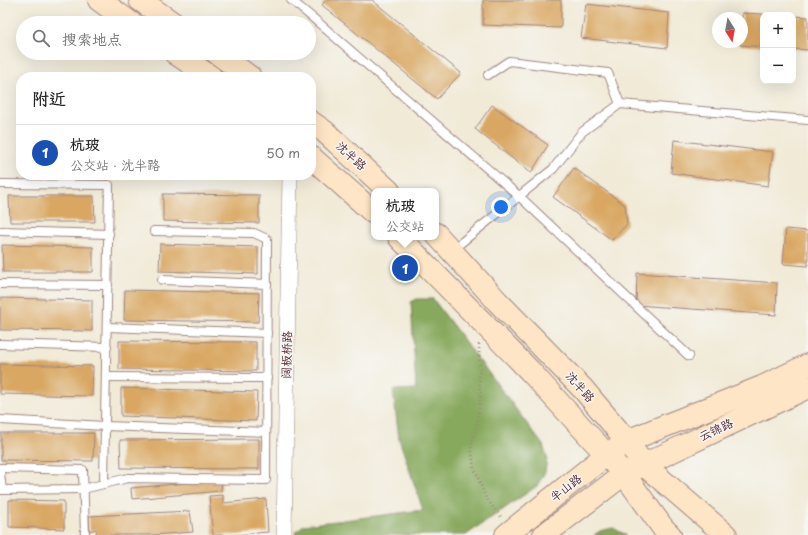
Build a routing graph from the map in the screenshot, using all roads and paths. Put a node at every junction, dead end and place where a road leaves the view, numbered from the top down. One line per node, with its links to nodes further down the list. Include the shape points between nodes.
1 (99, 0): 4 (main road)
2 (140, 0): 5 (main road)
3 (291, 0): 6 (lane)
4 (121, 16)
5 (163, 16)
6 (311, 16)
7 (316, 21): 20 (lane)
8 (186, 60): 10 (main road)
9 (227, 60): 11 (main road)
10 (204, 72)
11 (243, 72)
12 (488, 75): 13 (lane, via 509,61 608,73)
13 (620, 104): 14 (lane); 20 (lane, via 582,132 553,169)
14 (808, 120)
15 (316, 125): 19 (main road, 沈半路)
16 (316, 161): 21 (main road)
17 (290, 180): 55 (street, 阔板桥路)
18 (0, 184): 24 (lane, via 109,185)
19 (386, 188)
20 (519, 196): 27 (lane); 37 (lane)
21 (371, 210)
22 (0, 231): 24 (lane)
23 (154, 231): 30 (lane, via 254,232 267,239)
24 (109, 234): 31 (lane)
25 (439, 237): 27 (main road, 沈半路)
26 (401, 240): 32 (main road, 沈半路)
27 (451, 250): 45 (main road, 沈半路, via 583,389)
28 (162, 280): 30 (lane)
29 (0, 284): 31 (lane)
30 (267, 284): 34 (lane)
31 (108, 285): 33 (lane)
32 (478, 319): 46 (main road, 沈半路, via 530,371); 53 (path, via 480,399 471,447 474,468 486,498)
33 (107, 327): 34 (lane); 36 (lane)
34 (267, 333): 40 (lane)
35 (0, 344): 36 (lane)
36 (107, 347): 39 (lane)
37 (688, 356)
38 (808, 365): 45 (main road, 云锦路, via 762,387)
39 (106, 377): 40 (lane); 43 (lane)
40 (267, 378): 44 (lane)
41 (808, 387): 48 (main road, 云锦路)
42 (0, 420): 43 (lane)
43 (105, 426): 44 (lane); 50 (lane)
44 (266, 432): 50 (lane, via 266,480 128,478)
45 (627, 441): 46 (main road, 半山路); 48 (main road, 沈半路)
46 (606, 456): 48 (main road, 沈半路); 53 (main road, 半山路)
47 (0, 468): 51 (lane, via 83,470)
48 (633, 469): 56 (main road, 半山路); 57 (main road, 沈半路, via 663,528); 58 (main road, 沈半路)
49 (0, 473): 52 (lane)
50 (104, 484): 51 (lane)
51 (83, 489): 52 (lane); 54 (lane)
52 (1, 490)
53 (509, 533)
54 (85, 535)
55 (284, 535)
56 (544, 535)
57 (670, 535)
58 (726, 535)

